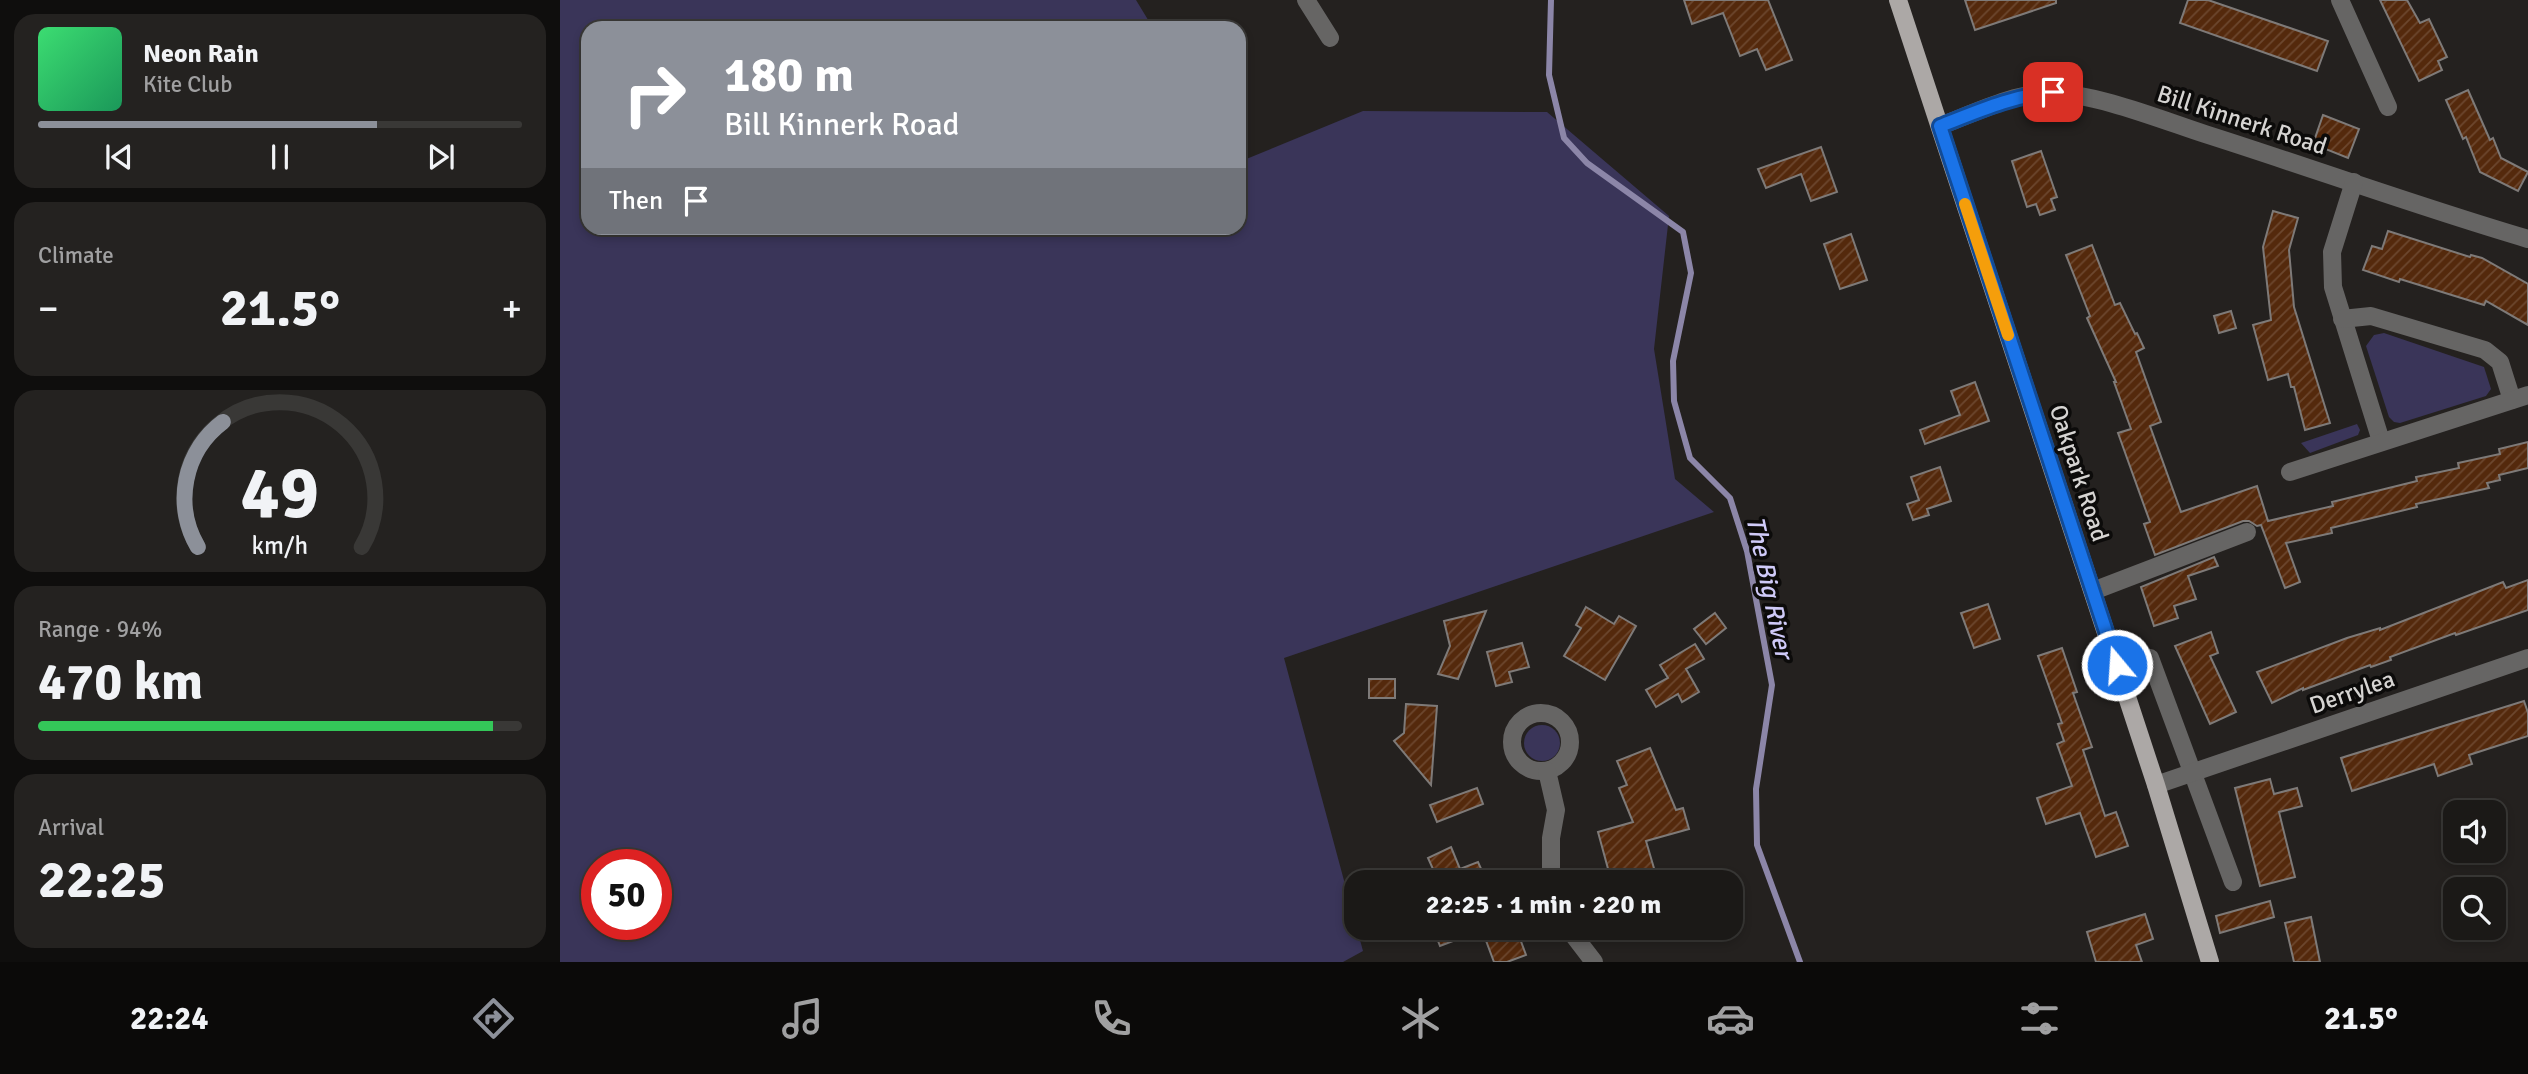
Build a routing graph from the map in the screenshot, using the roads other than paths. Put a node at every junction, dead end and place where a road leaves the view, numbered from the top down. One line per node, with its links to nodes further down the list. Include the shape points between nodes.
1 (1306, 0): 4 (street)
2 (1898, 0): 6 (main road, Oakpark Road)
3 (2337, 1): 5 (street)
4 (1330, 38)
5 (2388, 107)
6 (1940, 126): 7 (street, Bill Kinnerk Road, via 2005,102 2053,92 2154,117); 14 (main road, Oakpark Road)
7 (2354, 182): 8 (street, Bill Kinnerk Road); 9 (street, via 2332,252 2333,287)
8 (2528, 239)
9 (2342, 319): 10 (street, via 2371,316 2485,350 2500,362); 11 (street)
10 (2520, 397): 11 (street)
11 (2381, 441): 12 (street)
12 (2290, 472)
13 (2248, 532): 14 (street)
14 (2093, 591): 19 (main road, Oakpark Road)
15 (2150, 658): 18 (street)
16 (2528, 658): 18 (street, Derrylea)
17 (1547, 771): 20 (street, via 1556,810)
18 (2191, 773): 19 (street, Derrylea); 21 (street)
19 (2156, 785): 24 (main road, Oakpark Road)
20 (1551, 870)
21 (2233, 882)
22 (1577, 940): 23 (street)
23 (1594, 962)
24 (2210, 962)

